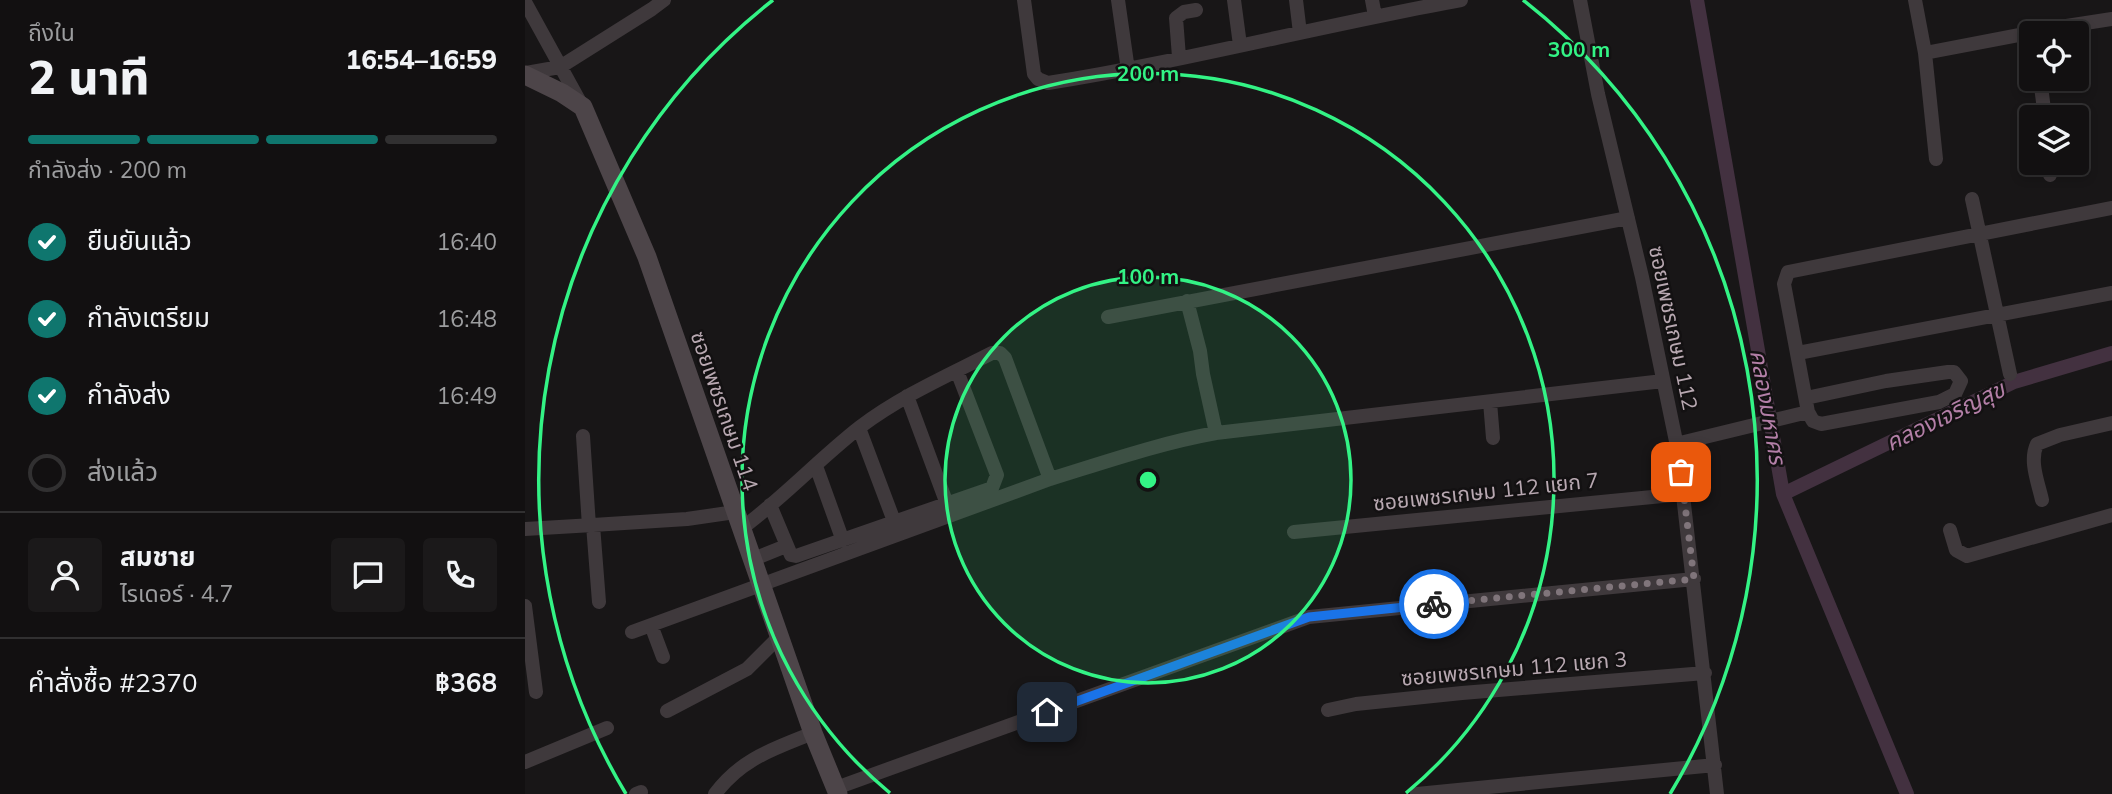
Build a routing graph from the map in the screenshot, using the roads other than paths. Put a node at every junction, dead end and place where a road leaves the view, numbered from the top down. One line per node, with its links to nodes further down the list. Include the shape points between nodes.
1 (664, 0): 20 (street)
2 (1024, 0): 21 (street, via 1038,79 1048,83)
3 (1118, 0): 21 (street)
4 (1234, 0): 17 (street)
5 (1296, 0): 15 (street)
6 (1372, 0): 12 (street)
7 (1461, 0): 12 (street)
8 (1580, 0): 27 (street, ซอยเพชรเกษม 112)
9 (1915, 0): 18 (street)
10 (525, 2): 20 (street)
11 (1196, 10): 19 (street, via 1176,18)
12 (1375, 16): 15 (street)
13 (2112, 19): 14 (street)
14 (2089, 23)
15 (1300, 33): 17 (street)
16 (2019, 36): 18 (street)
17 (1240, 46): 19 (street)
18 (1925, 53): 24 (street)
19 (1179, 57): 21 (street)
20 (560, 67): 22 (street); 23 (street)
21 (1128, 70)
22 (525, 74): 23 (street)
23 (583, 107): 53 (street, ซอยเพชรเกษม 114, via 647,257)
24 (1936, 159)
25 (1972, 199): 28 (street)
26 (2111, 208): 28 (street)
27 (1628, 218): 30 (street); 36 (street, ซอยเพชรเกษม 112)
28 (1980, 234): 32 (street); 33 (street, via 1788,272 1784,284)
29 (2112, 293): 32 (street)
30 (1187, 302): 31 (street); 42 (street)
31 (1108, 317)
32 (1997, 317): 33 (street); 35 (street)
33 (1798, 353): 39 (street)
34 (957, 371): 37 (street); 47 (street, via 992,353 1005,358); 50 (street, via 997,475 992,488)
35 (2010, 374)
36 (1663, 381): 38 (street); 45 (street, ซอยเพชรเกษม 112)
37 (907, 396): 41 (street); 50 (street)
38 (1490, 402): 42 (street); 44 (street)
39 (1804, 408): 39 (street, via 1948,372 1961,381 1955,394 1939,402 1821,424); 45 (street, via 1739,430)
40 (2112, 423): 49 (street, via 2037,444 2033,461)
41 (859, 428): 46 (street); 55 (street)
42 (1216, 433): 47 (street, via 1118,457)
43 (583, 436): 54 (street)
44 (1493, 438)
45 (1676, 444): 48 (street, ซอยเพชรเกษม 112)
46 (816, 466): 51 (street); 59 (street)
47 (1051, 480): 55 (street)
48 (1683, 494): 58 (street, ซอยเพชรเกษม 112 แยก 7); 62 (street, ซอยเพชรเกษม 112)
49 (2042, 500)
50 (947, 504): 55 (street)
51 (770, 505): 53 (street); 60 (street)
52 (2112, 515): 57 (street, via 1967,556 1956,550)
53 (738, 520): 54 (street); 61 (street, ซอยเพชรเกษม 114)
54 (591, 526): 56 (street); 64 (street)
55 (897, 528): 59 (street); 63 (street)
56 (525, 529)
57 (1950, 530)
58 (1294, 532)
59 (843, 541): 60 (street, via 796,556)
60 (786, 546): 61 (street)
61 (751, 560): 63 (street, ซอยเพชรเกษม 114)
62 (1694, 579): 70 (street, ซอยเพชรเกษม 112); 78 (street, via 1309,617)
63 (760, 585): 66 (street); 68 (street, ซอยเพชรเกษม 114)
64 (599, 602)
65 (525, 606): 71 (street)
66 (650, 625): 67 (street); 69 (street)
67 (632, 632)
68 (780, 636): 72 (street, via 747,668); 75 (street, ซอยเพชรเกษม 114)
69 (663, 657)
70 (1705, 673): 73 (street, ซอยเพชรเกษม 112 แยก 3); 77 (street, ซอยเพชรเกษม 112)
71 (536, 692)
72 (667, 710)
73 (1328, 710)
74 (607, 728): 76 (street)
75 (813, 733): 78 (street, ซอยเพชรเกษม 114); 79 (street, via 750,759)
76 (525, 762)
77 (1715, 765): 80 (street); 81 (street, ซอยเพชรเกษม 112)
78 (837, 791)
79 (715, 794)
80 (1417, 794)
81 (1717, 794)

